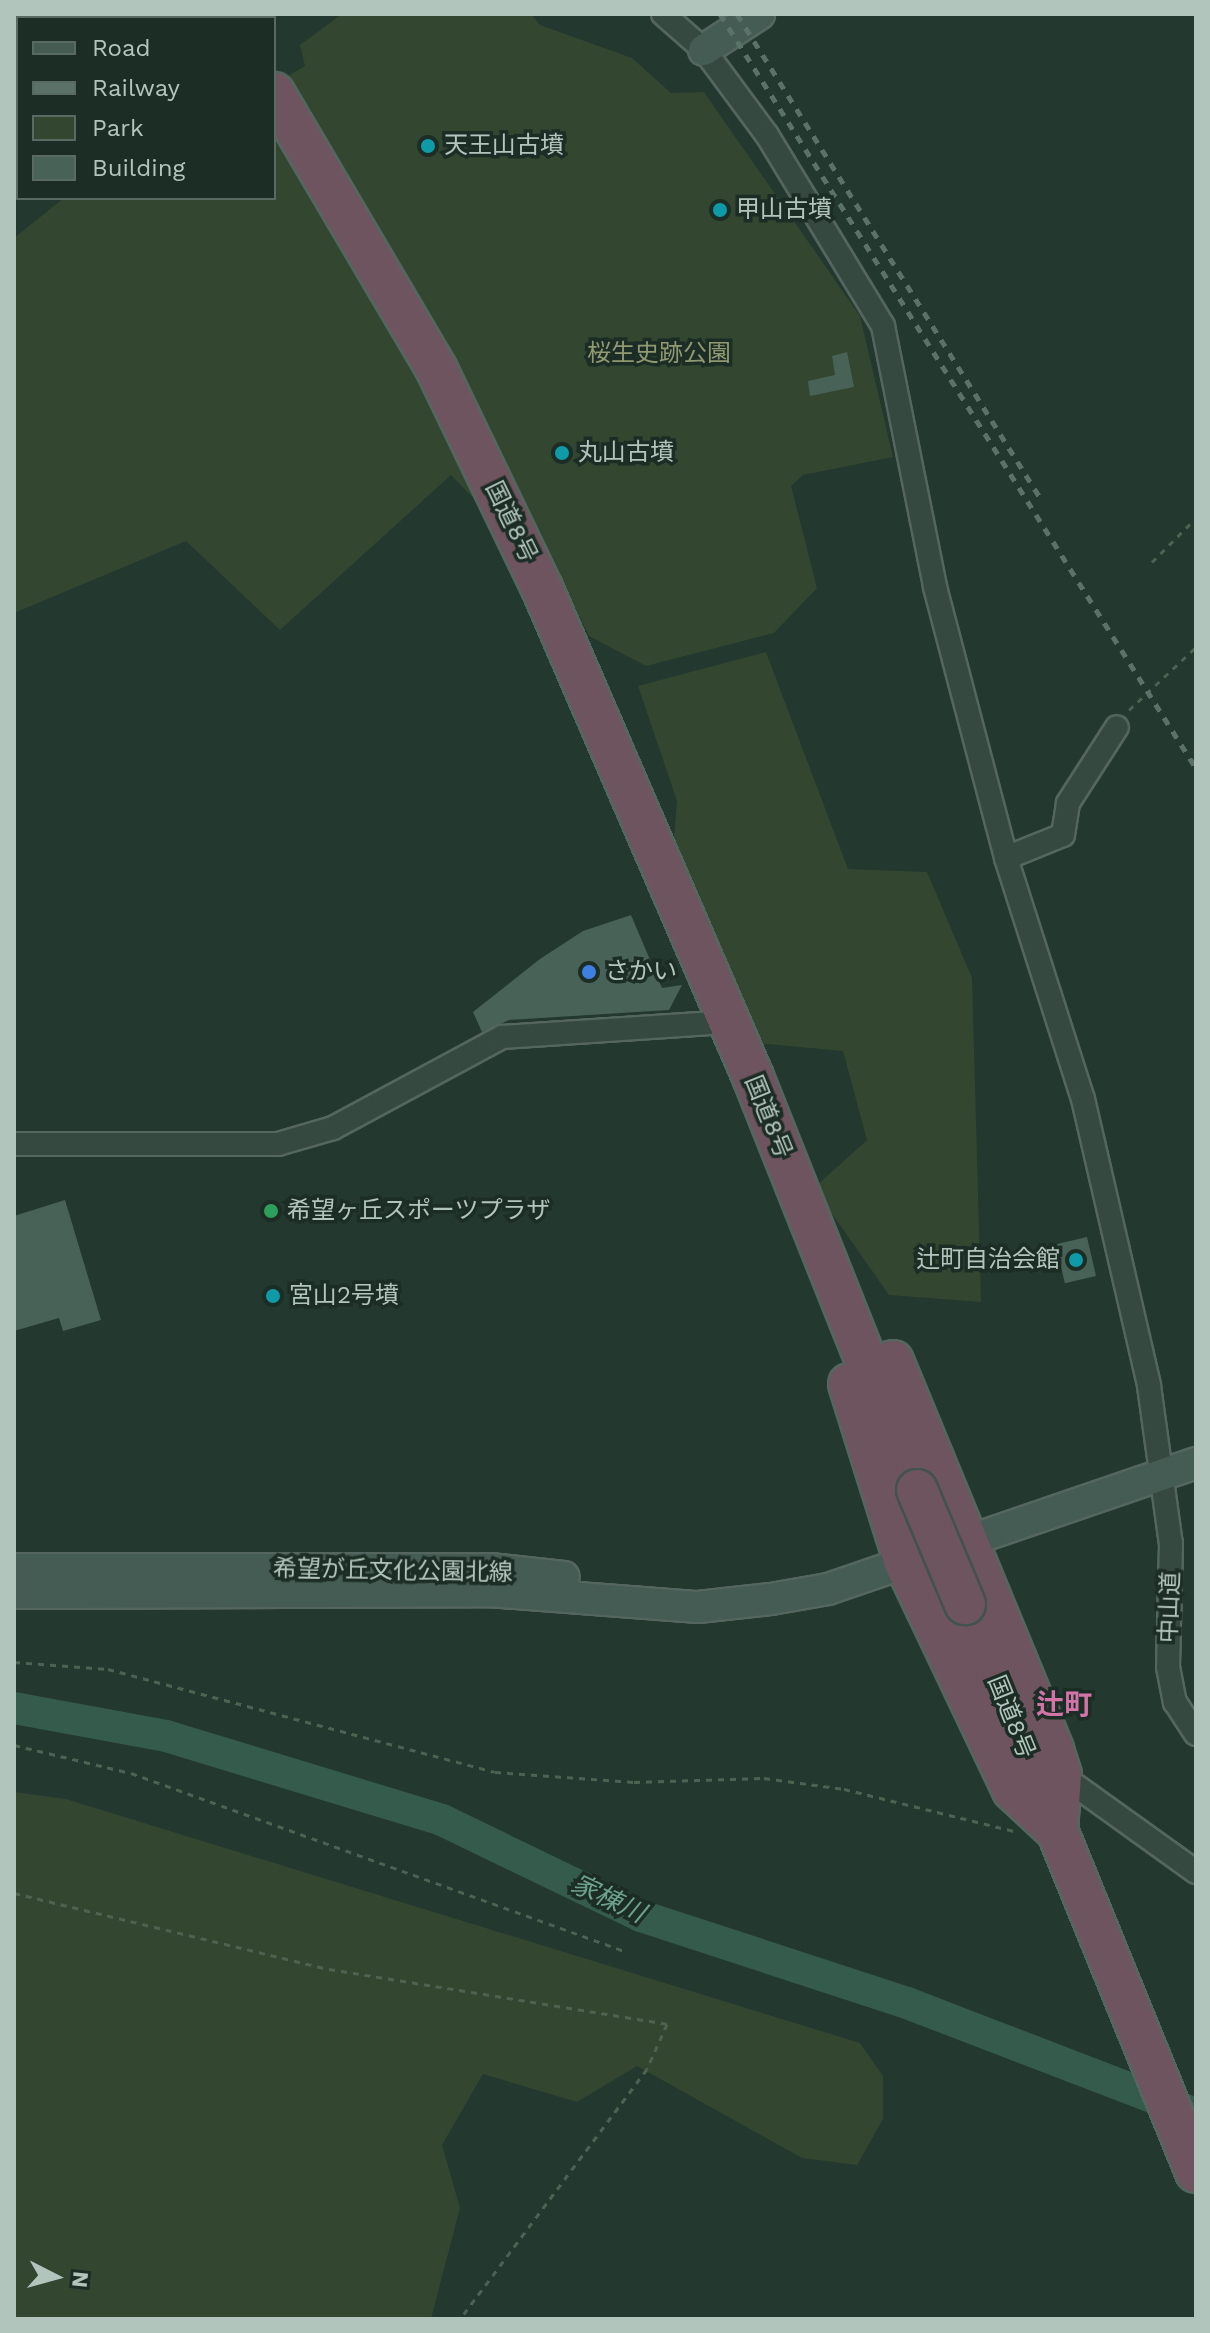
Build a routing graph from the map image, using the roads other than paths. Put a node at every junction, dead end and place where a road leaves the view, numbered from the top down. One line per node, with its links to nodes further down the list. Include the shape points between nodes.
1 (663, 14): 3 (street)
2 (759, 14): 3 (main road)
3 (704, 50): 6 (street, 中山道, via 767,135 883,326 901,441)
4 (276, 96): 7 (highway, 国道8号, via 350,215 468,433 591,698)
5 (1117, 727): 6 (street, via 1068,803 1063,835)
6 (1006, 858): 11 (street, 中山道, via 1083,1099)
7 (726, 1022): 8 (street, via 502,1037 333,1128 278,1144); 9 (highway, 国道8号)
8 (14, 1144)
9 (809, 1220): 12 (highway, via 873,1314); 13 (highway, via 826,1313); 19 (highway, 国道8号, bridge, via 965,1604)
10 (1196, 1463): 11 (main road, 希望が丘文化公園北線)
11 (1164, 1473): 12 (main road, 希望が丘文化公園北線); 17 (street, 中山道, via 1168,1667 1175,1702)
12 (973, 1541): 13 (main road, 希望が丘文化公園北線); 18 (highway)
13 (905, 1563): 16 (main road, 希望が丘文化公園北線); 19 (highway, via 1013,1790)
14 (14, 1569): 16 (main road, 希望が丘文化公園北線, via 490,1569)
15 (14, 1593): 16 (main road, 希望が丘文化公園北線, via 489,1591 698,1607)
16 (771, 1599)
17 (1196, 1734)
18 (1061, 1775): 19 (highway); 20 (street)
19 (1040, 1833): 21 (highway, 国道8号, via 1148,2052)
20 (1196, 1872)
21 (1193, 2164)

